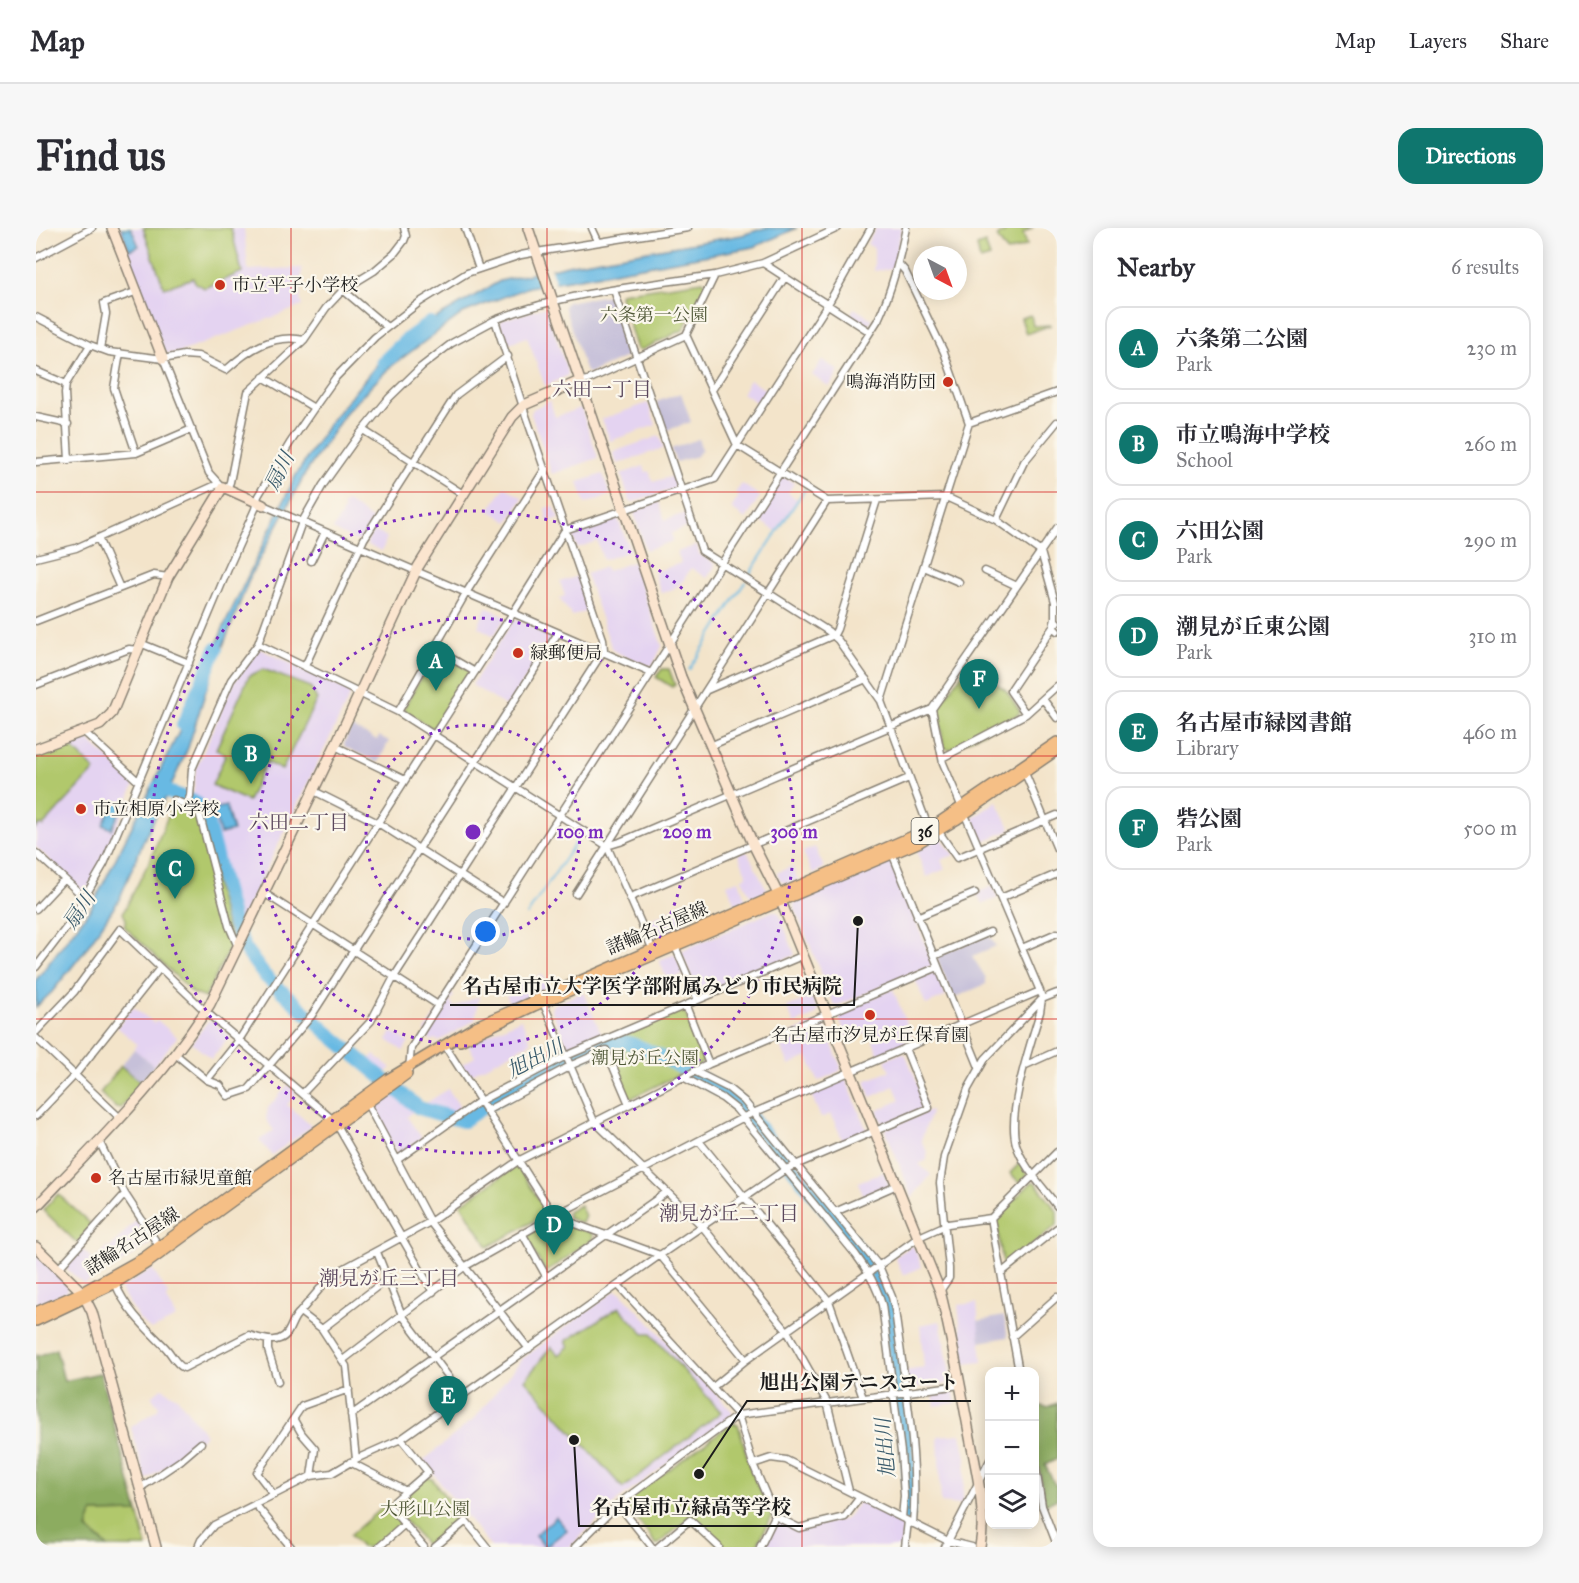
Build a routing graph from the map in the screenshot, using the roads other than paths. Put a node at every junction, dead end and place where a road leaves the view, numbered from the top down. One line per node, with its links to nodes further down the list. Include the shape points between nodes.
1 (92, 228): 11 (street)
2 (112, 228): 22 (street)
3 (404, 228): 20 (street, via 406,236 394,254)
4 (465, 228): 17 (street)
5 (528, 228): 13 (street)
6 (592, 228): 12 (street)
7 (688, 228): 12 (street)
8 (838, 228): 15 (street)
9 (871, 228): 24 (street)
10 (906, 228): 16 (street)
11 (83, 230): 14 (street)
12 (598, 242): 13 (street)
13 (538, 257): 17 (street); 23 (street)
14 (36, 258)
15 (763, 263): 18 (street); 19 (street)
16 (898, 263): 28 (street, via 888,298); 47 (street, via 944,352)
17 (479, 269): 27 (street, via 420,302)
18 (716, 275): 21 (street); 29 (street)
19 (785, 277): 24 (street); 41 (street)
20 (343, 290): 27 (street); 30 (street)
21 (614, 290): 23 (street); 35 (street)
22 (138, 291): 32 (street, via 104,303); 36 (street)
23 (552, 297): 26 (street); 39 (street)
24 (828, 304): 28 (street); 51 (street)
25 (36, 317): 31 (street)
26 (495, 320): 34 (street); 50 (street, via 421,367)
27 (387, 327): 44 (street, via 336,377)
28 (870, 332): 57 (street)
29 (686, 335): 35 (street); 41 (street)
30 (304, 340): 36 (street, via 292,337 266,342 244,353 226,370 198,356); 38 (street)
31 (90, 345): 32 (street); 40 (street)
32 (100, 349): 33 (street)
33 (120, 353): 36 (street); 52 (street, via 114,388)
34 (508, 356): 43 (street); 55 (street, via 456,395)
35 (636, 357): 39 (street); 59 (street)
36 (163, 359): 49 (street)
37 (36, 371): 40 (street)
38 (263, 378): 44 (street); 58 (street, via 248,392 231,482)
39 (580, 381): 43 (street); 65 (street)
40 (66, 384): 48 (street)
41 (712, 390): 51 (street)
42 (1057, 392): 47 (street)
43 (524, 405): 56 (street); 60 (street, via 512,417)
44 (314, 408): 64 (street, via 258,496)
45 (36, 417): 48 (street)
46 (1057, 422): 66 (street, via 1024,462)
47 (969, 423): 61 (street)
48 (68, 424): 53 (street)
49 (192, 429): 52 (street); 58 (street, via 209,473)
50 (363, 430): 55 (street); 67 (street)
51 (737, 444): 57 (street); 59 (street, via 715,479)
52 (136, 453): 53 (street)
53 (69, 460): 54 (street)
54 (36, 462)
55 (413, 462): 60 (street); 72 (street)
56 (545, 469): 69 (street); 84 (street)
57 (781, 471): 63 (street); 76 (street)
58 (223, 487): 64 (street); 71 (street); 80 (street)
59 (681, 490): 65 (street); 76 (street, via 702,551)
60 (463, 494): 79 (street)
61 (946, 497): 62 (street); 66 (street); 77 (street)
62 (877, 500): 63 (street); 90 (street)
63 (827, 501): 85 (street)
64 (260, 504): 67 (street); 96 (street)
65 (624, 510): 69 (street); 92 (street)
66 (996, 520): 73 (street)
67 (302, 522): 70 (street); 91 (street)
68 (1057, 528): 73 (street)
69 (565, 530): 86 (street); 95 (street, via 605,645)
70 (325, 532): 72 (street); 75 (street)
71 (99, 538): 74 (street); 83 (street)
72 (361, 548): 79 (street); 97 (street)
73 (1041, 552): 82 (street); 88 (street, via 1055,602)
74 (36, 558)
75 (311, 561)
76 (722, 564): 85 (street); 92 (street)
77 (924, 567): 81 (street); 106 (street)
78 (985, 571): 82 (street)
79 (416, 572): 84 (street); 104 (street)
80 (168, 577): 83 (street, via 154,575); 93 (street)
81 (959, 582)
82 (1017, 586): 108 (street)
83 (120, 588): 87 (street)
84 (466, 593): 86 (street); 94 (street)
85 (769, 593): 90 (street); 103 (street)
86 (513, 613): 89 (street); 98 (street)
87 (36, 621)
88 (1056, 627): 110 (street, via 1010,691)
89 (558, 633): 95 (street); 121 (street)
90 (834, 635): 100 (street); 103 (street)
91 (258, 644): 97 (street); 130 (street, via 231,680 192,769)
92 (670, 645): 99 (street); 107 (street)
93 (139, 647): 96 (street); 101 (street); 113 (street, via 112,713 100,725)
94 (434, 648): 98 (street); 109 (street)
95 (603, 652): 99 (street); 126 (street)
96 (189, 663): 125 (street)
97 (305, 666): 104 (street)
98 (475, 672): 114 (street)
99 (651, 673): 133 (street)
100 (866, 680): 106 (street); 117 (street)
101 (36, 685)
102 (1057, 686): 105 (street)
103 (706, 690): 107 (street)
104 (358, 692): 109 (street); 116 (street)
105 (1043, 699): 110 (street); 111 (street)
106 (881, 701): 112 (street)
107 (694, 709): 117 (street); 138 (street)
108 (932, 709): 112 (street); 120 (street)
109 (398, 712): 114 (street)
110 (1026, 714): 120 (street)
111 (1057, 718)
112 (890, 726): 123 (street); 128 (street)
113 (83, 730): 118 (street); 125 (street)
114 (434, 735): 121 (street); 124 (street)
115 (1057, 742): 131 (main road, 諸輪名古屋線 / 36)
116 (335, 746): 124 (street); 127 (street)
117 (710, 746): 128 (street)
118 (36, 749)
119 (1057, 750): 122 (main road, 諸輪名古屋線 / 36)
120 (942, 758): 131 (street)
121 (476, 762): 126 (street); 140 (street)
122 (1025, 773): 131 (main road, 諸輪名古屋線 / 36); 134 (street)
123 (909, 778): 136 (street); 137 (street)
124 (405, 780): 135 (street)
125 (139, 782): 151 (street)
126 (516, 788): 133 (street); 145 (street)
127 (314, 791): 135 (street); 147 (street)
128 (731, 794): 137 (street); 138 (street)
129 (174, 800): 130 (street)
130 (188, 801): 160 (street, via 201,818 229,926)
131 (964, 811): 136 (main road, 諸輪名古屋線 / 36); 139 (street)
132 (1057, 815): 134 (street)
133 (560, 816): 138 (street); 154 (street)
134 (1045, 821): 139 (street); 141 (street)
135 (378, 823): 140 (street); 157 (street)
136 (934, 831): 139 (street, via 957,858); 143 (main road, 諸輪名古屋線 / 36); 152 (main road, 諸輪名古屋線 / 36)
137 (753, 844): 150 (street); 152 (street)
138 (607, 846): 149 (street); 150 (street)
139 (980, 848): 153 (street)
140 (419, 849): 145 (street); 164 (street)
141 (1057, 849)
142 (36, 853): 146 (street)
143 (892, 854): 152 (main road, 諸輪名古屋線 / 36); 156 (street)
144 (1057, 874): 153 (street)
145 (460, 875): 154 (street); 170 (street)
146 (64, 879): 151 (street); 155 (street)
147 (264, 893): 157 (street); 160 (street)
148 (975, 893): 156 (street)
149 (576, 894)
150 (631, 897): 162 (street)
151 (85, 898): 167 (street)
152 (780, 898): 161 (main road, 諸輪名古屋線 / 36); 162 (main road, 諸輪名古屋線 / 36); 165 (street)
153 (1001, 898): 163 (street)
154 (504, 903): 176 (street)
155 (36, 909)
156 (918, 916): 166 (street)
157 (313, 925): 164 (street); 183 (street)
158 (990, 932): 166 (street)
159 (1057, 933): 163 (street)
160 (240, 943): 178 (street)
161 (675, 946): 173 (main road, 諸輪名古屋線 / 36); 175 (street)
162 (652, 948): 173 (main road, 諸輪名古屋線 / 36)
163 (1022, 948): 171 (street)
164 (353, 951): 170 (street); 190 (street, via 310,1017)
165 (804, 955): 175 (street); 179 (street)
166 (934, 956): 168 (street)
167 (36, 967)
168 (938, 967): 179 (street); 180 (street)
169 (160, 968): 178 (street); 181 (street, via 120,929 74,992); 196 (street)
170 (394, 977): 176 (street); 198 (street, via 371,1021)
171 (1040, 991): 174 (street); 180 (street)
172 (1057, 993): 174 (street)
173 (542, 999): 184 (main road, 諸輪名古屋線 / 36, via 476,1026); 188 (street)
174 (1042, 999): 191 (street); 192 (street)
175 (698, 1000): 177 (street)
176 (438, 1005): 193 (street, via 411,1048)
177 (686, 1006): 188 (street); 189 (street)
178 (205, 1011): 183 (street); 187 (street)
179 (827, 1014): 189 (street); 194 (street)
180 (961, 1025): 185 (street); 192 (street)
181 (36, 1032)
182 (36, 1038): 196 (street)
183 (239, 1040): 190 (street); 197 (street)
184 (445, 1046): 193 (main road, 諸輪名古屋線 / 36); 201 (street)
185 (905, 1048): 194 (street); 207 (street, via 929,1108)
186 (1057, 1051): 191 (street)
187 (174, 1053): 197 (street); 204 (street)
188 (569, 1061): 200 (street, via 606,1050); 201 (street); 201 (street); 205 (street)
189 (709, 1064): 195 (street)
190 (268, 1065): 197 (street, via 249,1089 228,1096 220,1085); 198 (street)
191 (1026, 1065): 215 (street, via 1013,1125 1019,1150)
192 (979, 1067): 227 (street, via 942,1163)
193 (409, 1069): 199 (main road, 諸輪名古屋線 / 36)
194 (852, 1072): 202 (street); 207 (street)
195 (689, 1074): 200 (street); 202 (street); 202 (street, via 728,1088 744,1101)
196 (75, 1075): 203 (street); 204 (street)
197 (207, 1080)
198 (303, 1093): 206 (street)
199 (365, 1100): 206 (main road, 諸輪名古屋線 / 36); 211 (street)
200 (629, 1104): 205 (street)
201 (484, 1106): 211 (street, via 455,1118); 212 (street)
202 (749, 1115): 209 (street); 213 (street); 213 (street)
203 (36, 1116)
204 (121, 1119): 208 (street)
205 (594, 1121): 212 (street); 214 (street)
206 (335, 1122): 231 (street); 233 (main road, 諸輪名古屋線 / 36); 243 (main road, 諸輪名古屋線 / 36)
207 (876, 1131): 213 (street); 216 (street)
208 (99, 1141): 218 (street); 221 (street)
209 (699, 1141): 214 (street); 219 (street)
210 (1057, 1152): 215 (street)
211 (397, 1160): 225 (street)
212 (518, 1161): 223 (street); 225 (street)
213 (791, 1167): 219 (street); 222 (street); 239 (street)
214 (644, 1169): 217 (street); 223 (street)
215 (1034, 1176): 220 (street); 224 (street)
216 (897, 1185): 222 (street); 232 (street)
217 (667, 1192): 226 (street); 230 (street)
218 (124, 1194): 233 (street); 238 (street)
219 (745, 1197): 226 (street); 249 (street)
220 (1057, 1206)
221 (36, 1207)
222 (835, 1212): 239 (street)
223 (554, 1216): 229 (street); 230 (street)
224 (991, 1218): 227 (street); 240 (street)
225 (429, 1222): 231 (street); 237 (street)
226 (702, 1226): 236 (street); 256 (street)
227 (944, 1226): 232 (street); 245 (street, via 949,1278)
228 (1057, 1228): 240 (street)
229 (522, 1233): 237 (street); 241 (street)
230 (604, 1234): 236 (street); 241 (street)
231 (401, 1237): 235 (street); 246 (street)
232 (919, 1237): 239 (street); 245 (street)
233 (159, 1246): 247 (main road, 諸輪名古屋線 / 36)
234 (36, 1247): 238 (street)
235 (377, 1252): 242 (street); 252 (street, via 343,1269)
236 (660, 1255): 244 (street); 262 (street)
237 (464, 1267): 246 (street); 250 (street)
238 (59, 1268): 247 (street)
239 (874, 1269): 249 (street); 268 (street); 268 (street, via 893,1304)
240 (1001, 1273): 257 (street)
241 (546, 1276): 250 (street)
242 (387, 1279): 253 (street); 255 (street)
243 (115, 1284): 247 (main road, 諸輪名古屋線 / 36); 258 (street, via 138,1321 181,1368 249,1335)
244 (618, 1285): 259 (street); 266 (street)
245 (940, 1291): 265 (street)
246 (432, 1292): 253 (street)
247 (84, 1295): 251 (main road, 諸輪名古屋線 / 36); 254 (main road, 諸輪名古屋線 / 36); 283 (street)
248 (1057, 1297): 257 (street)
249 (829, 1300): 256 (street); 270 (street)
250 (498, 1310): 259 (street); 260 (street)
251 (36, 1312)
252 (300, 1312): 255 (street); 258 (street, via 287,1337)
253 (402, 1315): 260 (street); 261 (street)
254 (36, 1320)
255 (322, 1329): 261 (street)
256 (788, 1331): 262 (street); 271 (street)
257 (1012, 1336): 263 (street)
258 (268, 1340): 264 (street)
259 (529, 1349): 269 (street)
260 (433, 1357): 269 (street); 273 (street)
261 (343, 1360): 267 (street)
262 (746, 1360): 266 (street)
263 (1018, 1367)
264 (278, 1382)
265 (960, 1385): 268 (street); 282 (street)
266 (713, 1387): 272 (street)
267 (349, 1389): 273 (street); 274 (street, via 302,1406)
268 (899, 1393): 270 (street); 291 (street); 291 (street, via 914,1458 915,1494)
269 (463, 1396): 275 (street)
270 (863, 1398): 271 (street)
271 (827, 1402): 272 (street); 285 (street)
272 (738, 1414): 278 (street); 289 (street)
273 (351, 1415): 277 (street)
274 (294, 1420): 281 (street, via 315,1449); 286 (street, via 257,1473)
275 (401, 1439): 277 (street); 284 (street, via 428,1472)
276 (201, 1443): 283 (street)
277 (353, 1460): 281 (street, via 332,1473); 284 (street)
278 (753, 1464): 285 (street, via 771,1458 786,1460); 290 (street)
279 (985, 1469): 282 (street)
280 (1037, 1475): 295 (street, via 1042,1506)
281 (311, 1476): 286 (street)
282 (978, 1481): 294 (street); 311 (street, via 982,1510)
283 (140, 1488): 296 (street)
284 (406, 1491): 292 (street, via 389,1506)
285 (849, 1491): 287 (street)
286 (274, 1495): 288 (street)
287 (860, 1497): 290 (street, via 845,1517 800,1528); 291 (street)
288 (255, 1504): 297 (street, via 214,1525); 298 (street)
289 (618, 1504): 304 (street); 305 (street)
290 (775, 1516): 308 (street)
291 (908, 1521): 294 (street); 309 (street)
292 (405, 1524): 299 (street); 300 (street)
293 (482, 1541): 301 (street, via 466,1521); 302 (street); 303 (street)
294 (946, 1544): 310 (street)
295 (1057, 1545)
296 (156, 1547)
297 (198, 1547)
298 (291, 1547)
299 (379, 1547)
300 (424, 1547)
301 (435, 1547)
302 (474, 1547)
303 (487, 1547)
304 (574, 1547)
305 (652, 1547)
306 (658, 1547): 307 (street, via 690,1520)
307 (719, 1547)
308 (760, 1547)
309 (905, 1547)
310 (972, 1547)
311 (980, 1547)

